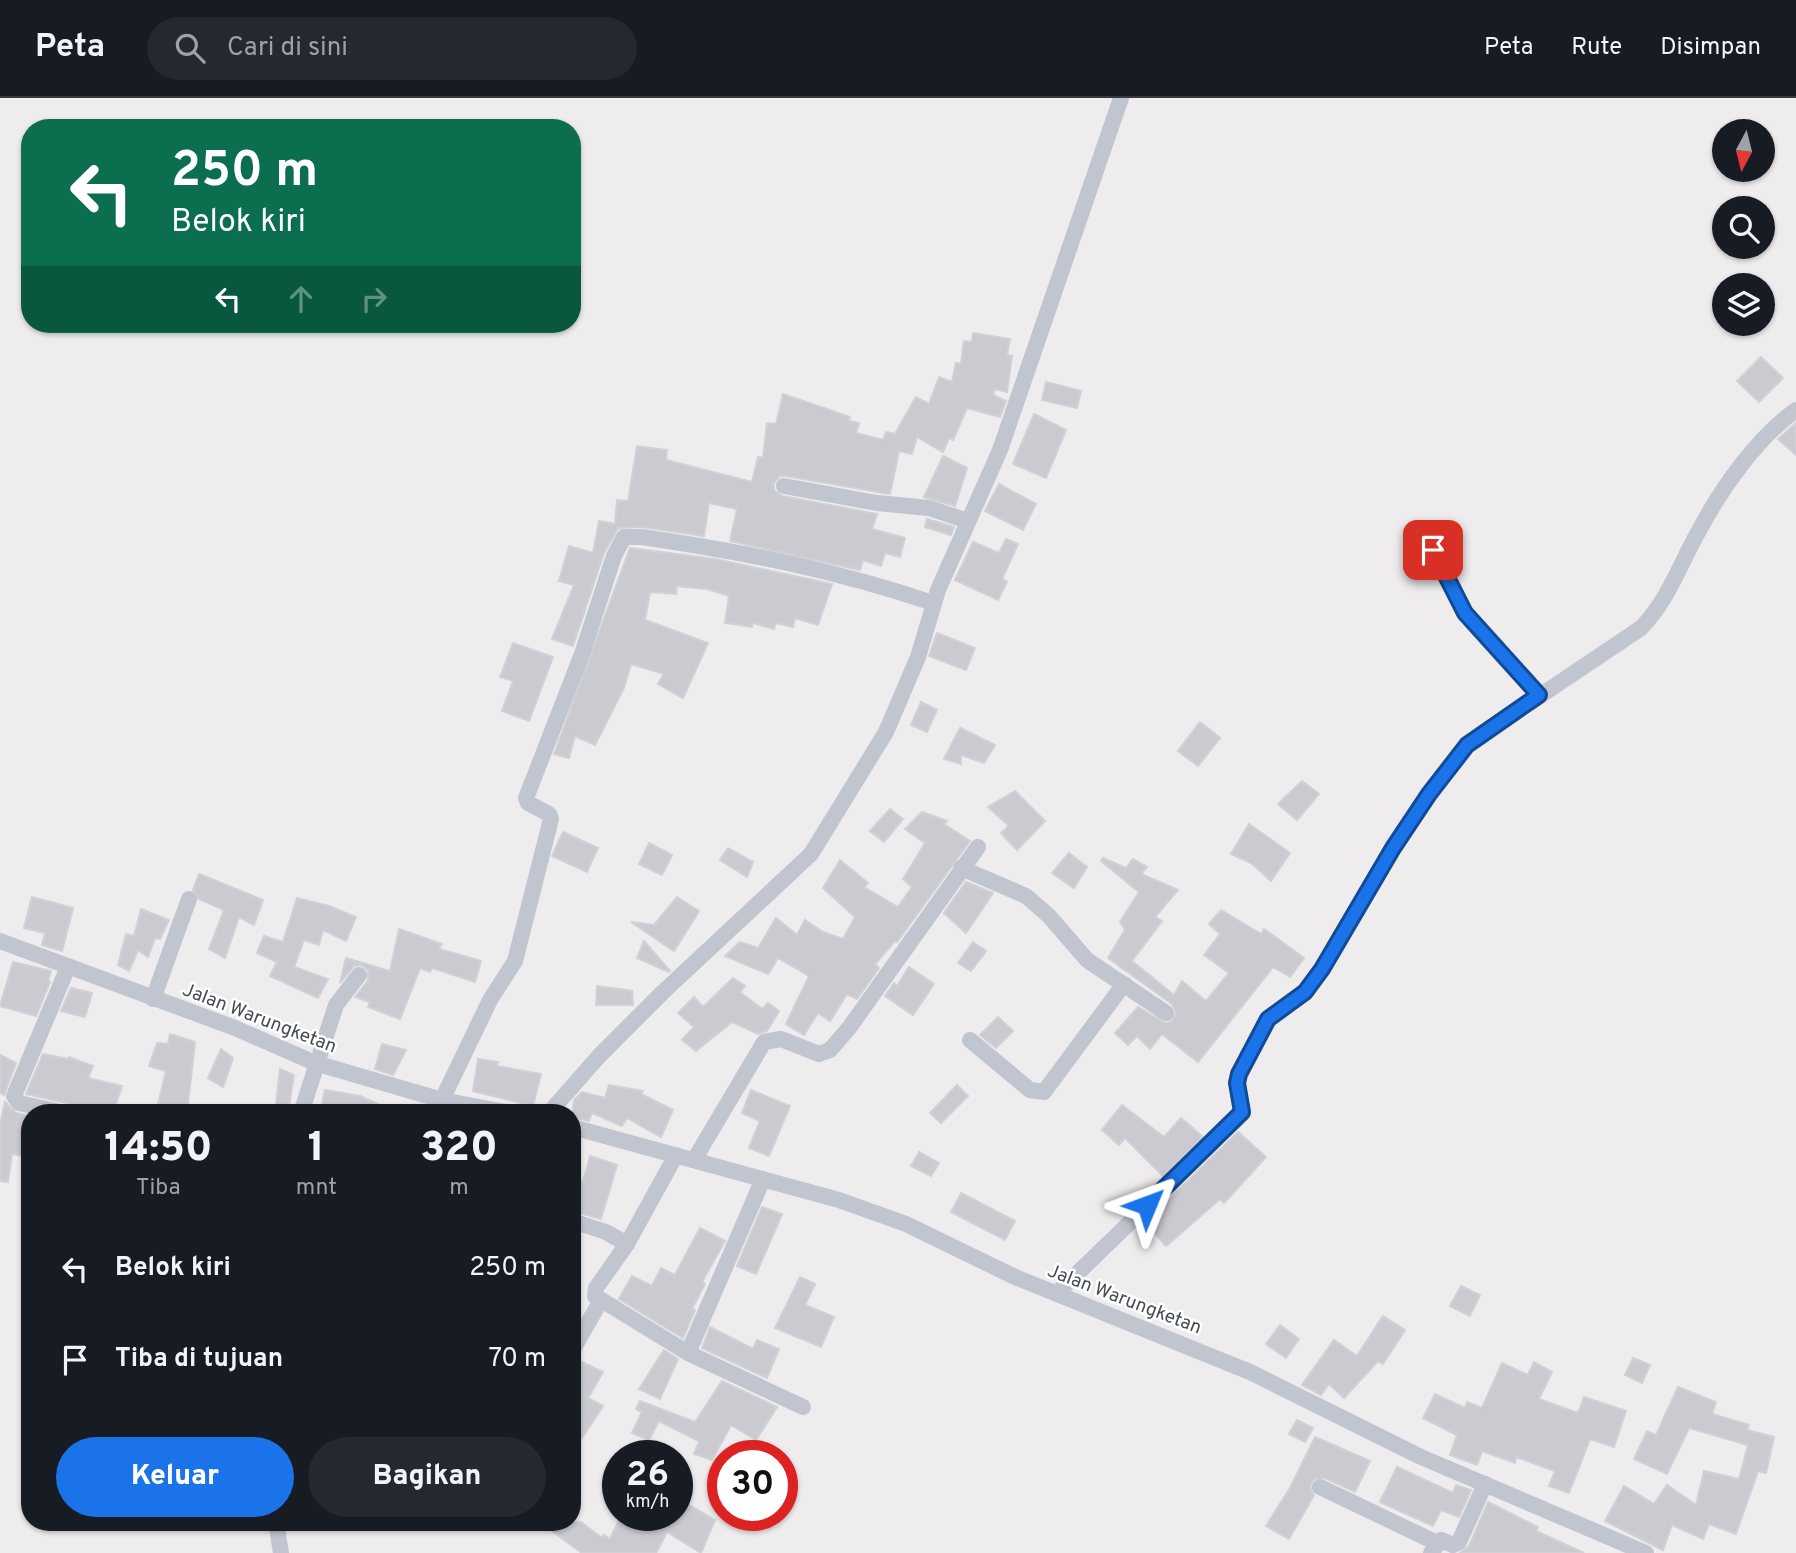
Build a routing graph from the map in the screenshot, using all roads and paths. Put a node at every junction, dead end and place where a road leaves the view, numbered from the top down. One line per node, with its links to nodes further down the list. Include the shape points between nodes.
1 (1121, 98): 4 (street, via 1000,450)
2 (1796, 410): 7 (street, via 1726,489 1701,526 1660,608 1640,628)
3 (784, 486): 4 (street, via 929,508)
4 (968, 521): 6 (street)
5 (1433, 550): 7 (lane, via 1465,613)
6 (933, 603): 19 (street, via 777,558 624,537 526,798 551,819 515,961 490,1000); 23 (street, via 918,657 886,732 811,854 662,993)
7 (1539, 695): 30 (street, via 1467,745 1393,848 1322,969 1305,992 1268,1019 1239,1074 1242,1112)
8 (978, 847): 9 (street)
9 (961, 868): 14 (street, via 1026,896 1087,960); 26 (street, via 830,1050 819,1054 781,1039 764,1042)
10 (188, 899): 15 (street)
11 (0, 941): 12 (street, Jalan Warungketan)
12 (68, 967): 15 (street, Jalan Warungketan); 20 (street, via 14,1096)
13 (359, 975): 18 (street, via 336,1005)
14 (1124, 984): 16 (street); 17 (street, via 1044,1092 1030,1090)
15 (153, 999): 18 (street, Jalan Warungketan)
16 (1167, 1013)
17 (970, 1040)
18 (315, 1063): 19 (street, Jalan Warungketan); 21 (street)
19 (442, 1100): 22 (street, Jalan Warungketan)
20 (24, 1104)
21 (304, 1104)
22 (453, 1104)
23 (557, 1104)
24 (581, 1129): 25 (street, Jalan Warungketan)
25 (676, 1154): 26 (street, Jalan Warungketan); 29 (street)
26 (694, 1160): 27 (street, Jalan Warungketan)
27 (762, 1179): 30 (street, Jalan Warungketan, via 906,1224); 33 (street)
28 (581, 1224): 29 (street)
29 (627, 1244): 31 (street, via 596,1288)
30 (1056, 1294): 35 (street, Jalan Warungketan, via 1250,1371)
31 (600, 1302): 32 (street); 33 (street)
32 (581, 1335)
33 (688, 1353): 34 (street)
34 (803, 1407)
35 (1485, 1484): 38 (street, via 1458,1542 1443,1541); 39 (street, Jalan Warungketan)
36 (1320, 1487): 38 (street)
37 (277, 1531): 40 (street)
38 (1434, 1548)
39 (1636, 1551)
40 (281, 1553)

